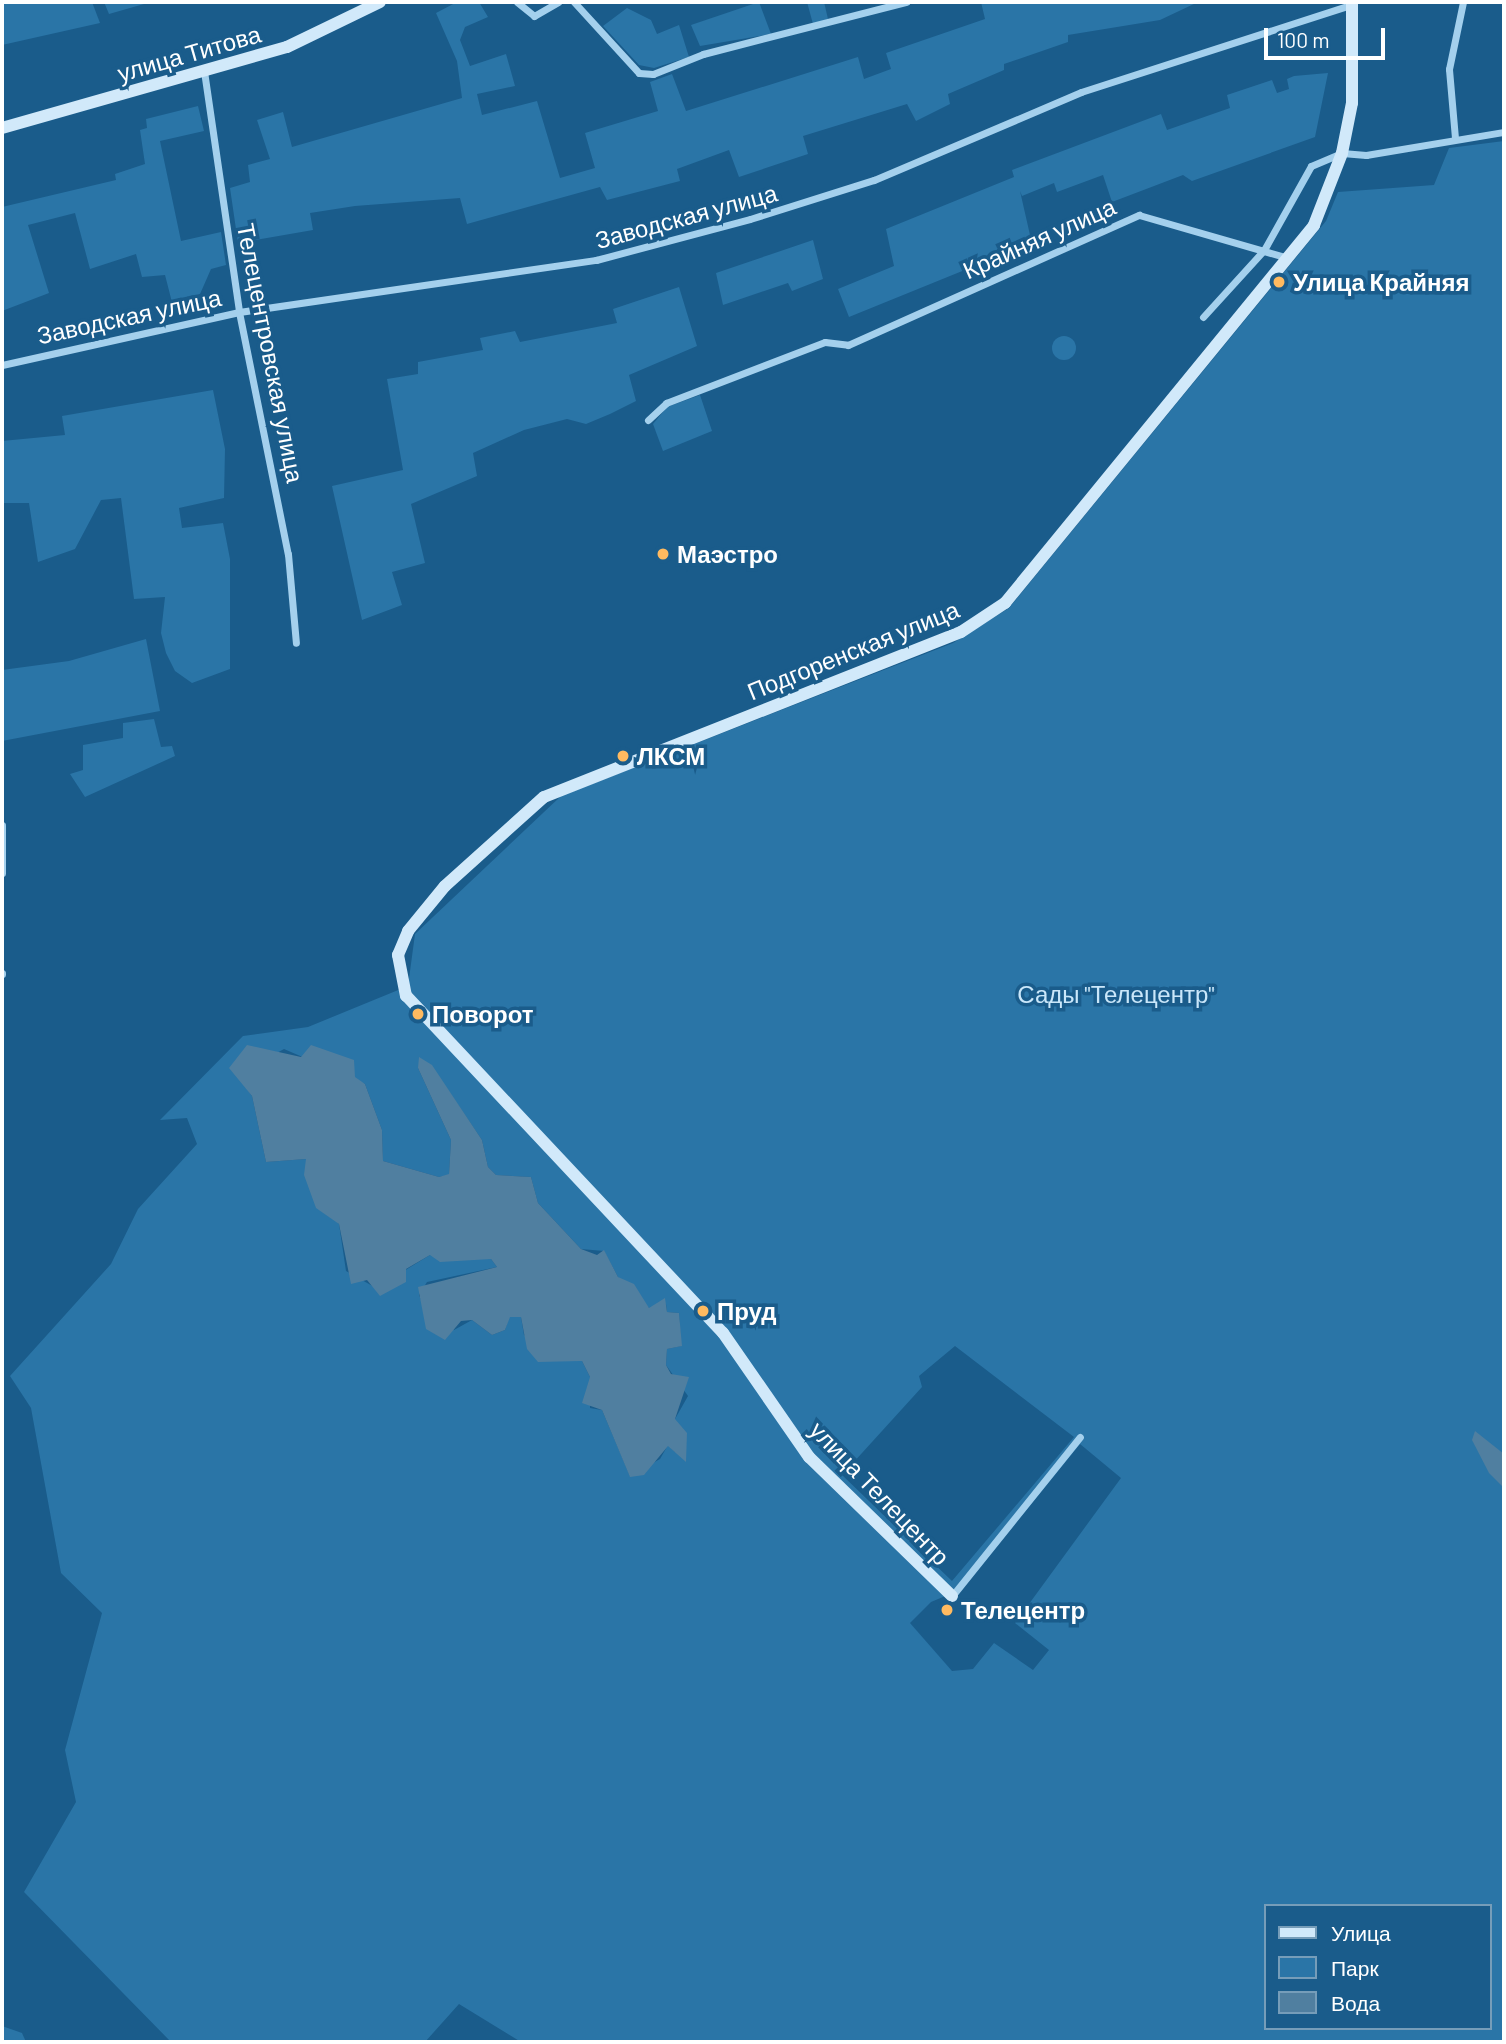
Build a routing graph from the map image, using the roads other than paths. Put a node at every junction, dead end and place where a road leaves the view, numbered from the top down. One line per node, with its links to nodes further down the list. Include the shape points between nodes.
1 (380, 2): 8 (street, улица Титова, via 315,37)
2 (517, 2): 3 (street, via 534,16)
3 (558, 2)
4 (574, 2): 5 (street, via 639,73 653,74 703,54)
5 (906, 2)
6 (1463, 2): 11 (street, via 1450,69)
7 (1352, 3): 12 (street, Подгоренская улица, via 1356,70); 15 (street, Заводская улица, via 1081,92 874,180 750,219 517,275)
8 (204, 71): 9 (street, улица Титова); 15 (street, Телецентровская улица)
9 (2, 128)
10 (1504, 132): 11 (street)
11 (1455, 138): 12 (street, via 1366,155)
12 (1342, 153): 13 (street, via 1311,166); 14 (street, Подгоренская улица, via 1314,225)
13 (1264, 250): 14 (street, Крайняя улица); 16 (street); 18 (street, Крайняя улица, via 1139,215 849,345 825,342 666,403)
14 (1290, 259): 22 (street, Подгоренская улица, via 1034,571 991,614 949,638 572,780 544,797 444,886 402,941 398,981)
15 (239, 312): 17 (street, Заводская улица); 19 (street, Телецентровская улица, via 280,502)
16 (1203, 317)
17 (2, 365)
18 (648, 420)
19 (296, 643)
20 (2, 824): 21 (street)
21 (2, 873)
22 (423, 1014): 24 (street, улица Телецентр, via 723,1333 809,1457)
23 (1080, 1437): 24 (street, улица Телецентр)
24 (952, 1596)

